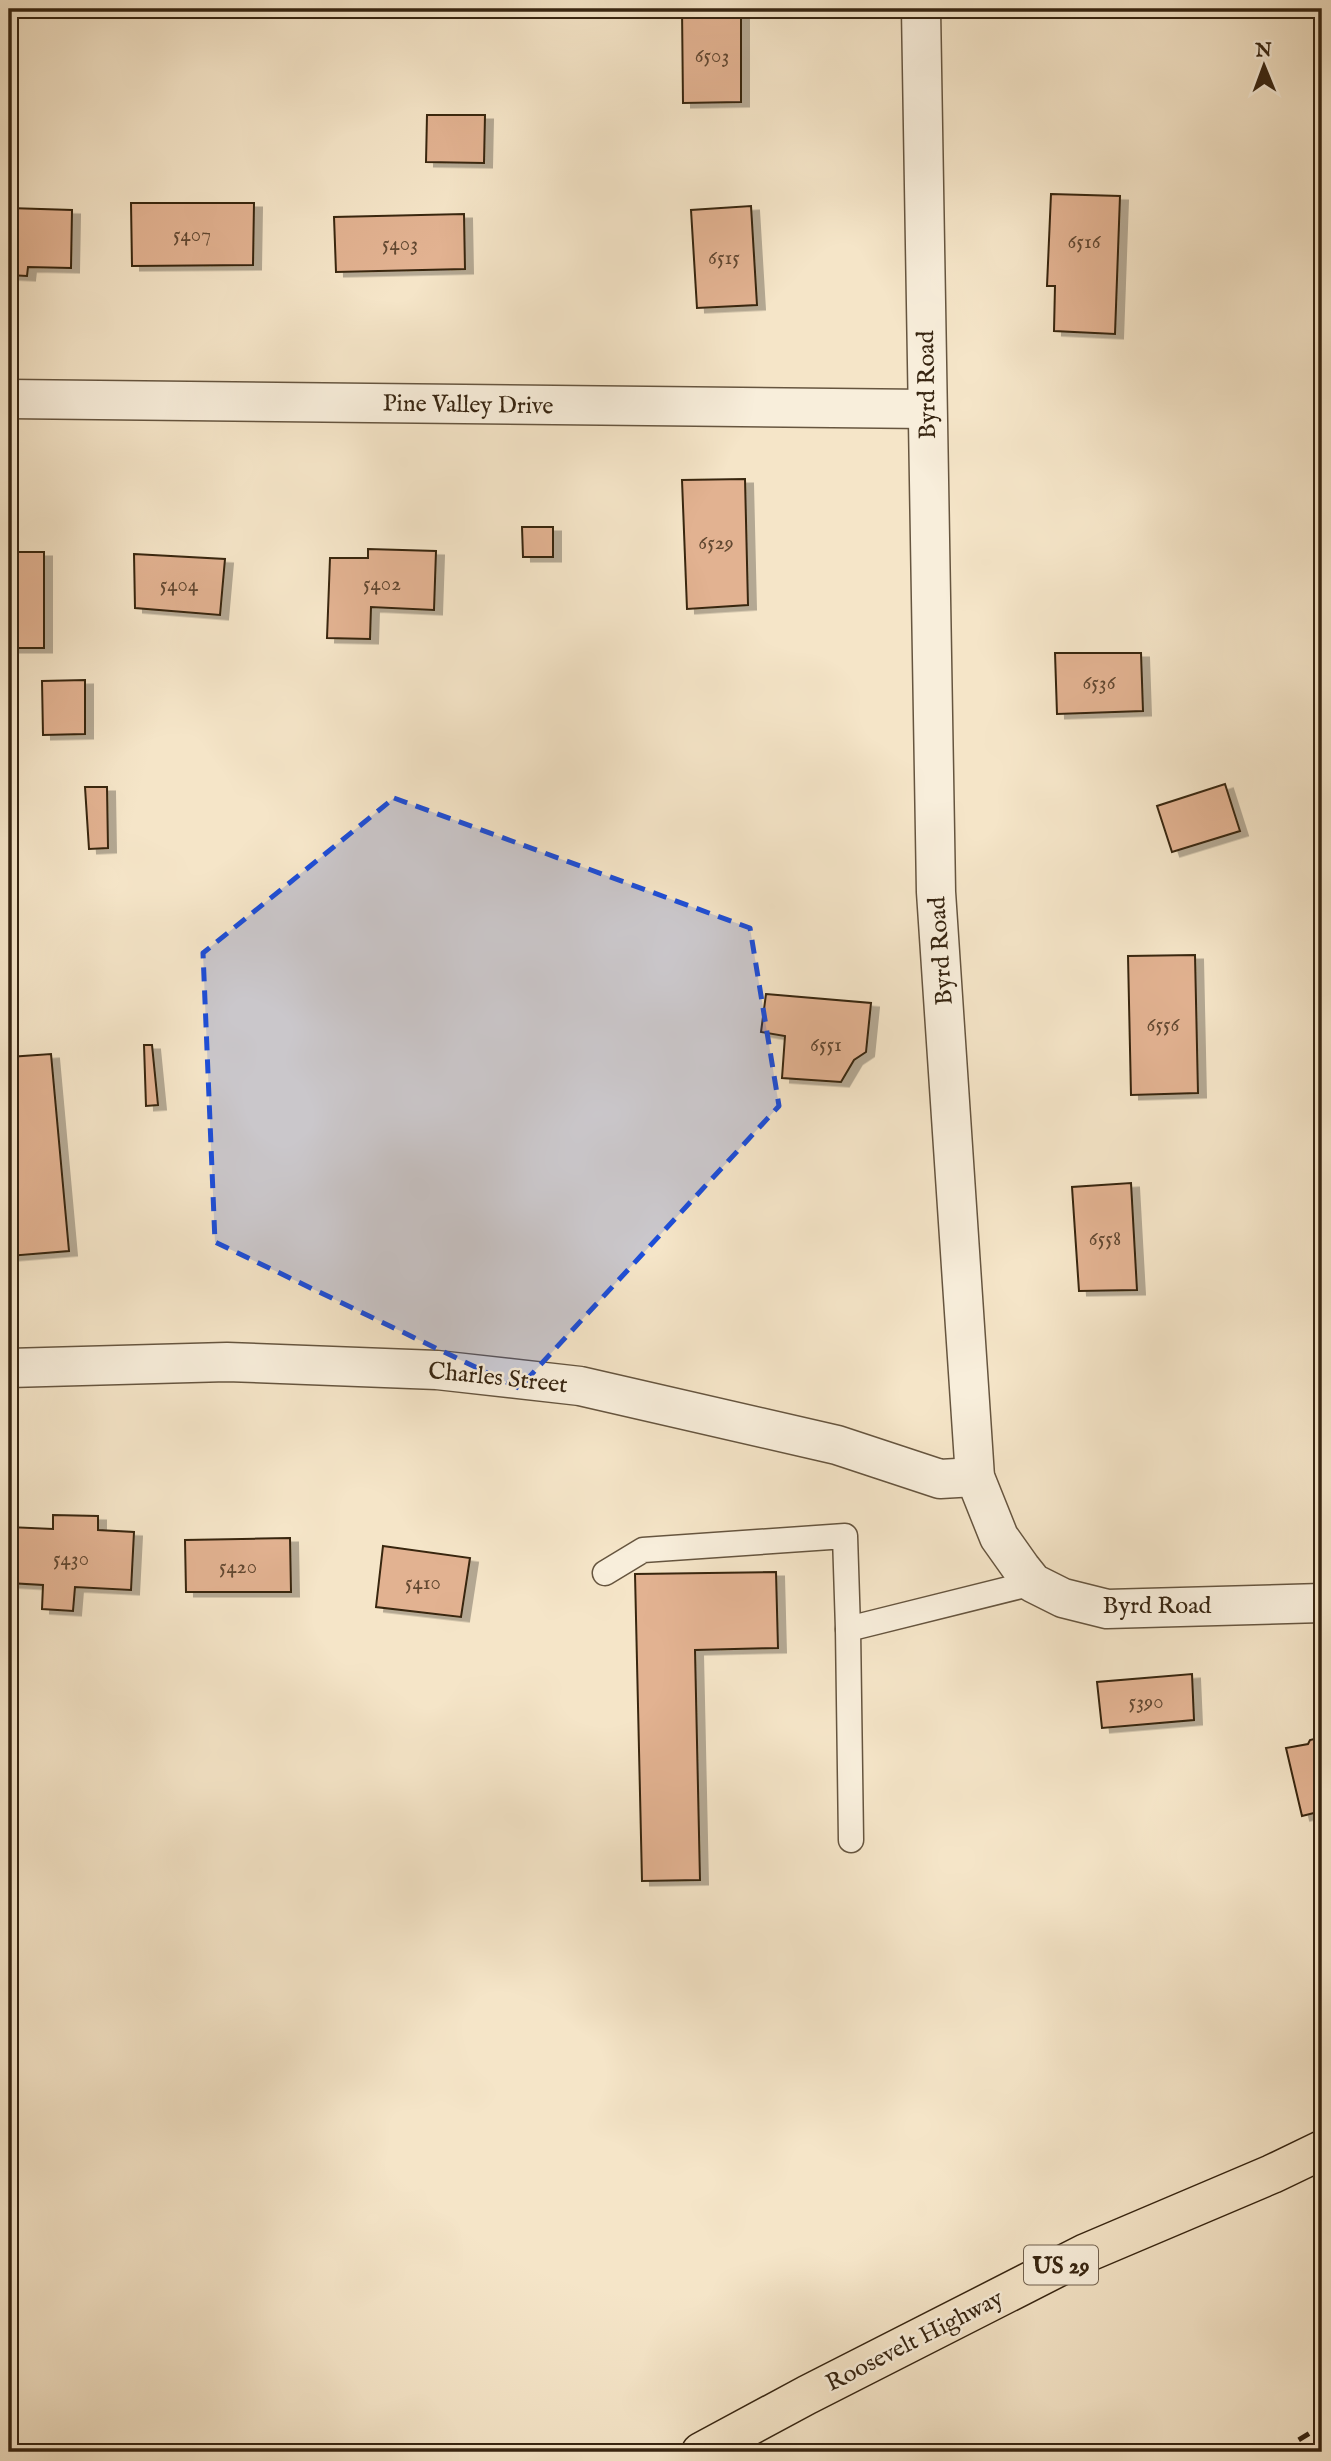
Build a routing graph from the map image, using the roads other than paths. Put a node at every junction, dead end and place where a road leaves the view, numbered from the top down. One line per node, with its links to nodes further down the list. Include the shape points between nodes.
1 (921, 9): 3 (street, Byrd Road)
2 (9, 399): 3 (street, Pine Valley Drive)
3 (927, 409): 5 (street, Byrd Road, via 936,892)
4 (9, 1368): 5 (street, Charles Street, via 226,1362 436,1370 580,1386 837,1445 940,1479)
5 (975, 1478): 7 (street, Byrd Road, via 999,1537)
6 (605, 1573): 9 (lane, via 643,1550 845,1536)
7 (1033, 1584): 8 (street, Byrd Road, via 1063,1598 1107,1609); 9 (lane)
8 (1322, 1602)
9 (848, 1629): 10 (lane)
10 (851, 1840)
11 (1322, 2150): 12 (main road, Roosevelt Highway / US 29, via 1086,2253)
12 (701, 2452)

